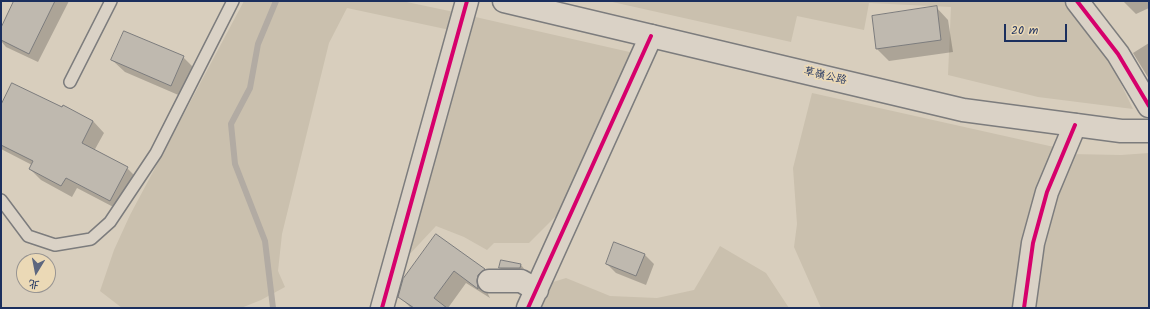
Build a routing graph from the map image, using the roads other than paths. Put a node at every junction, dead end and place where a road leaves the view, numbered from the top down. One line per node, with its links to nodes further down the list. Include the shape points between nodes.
1 (111, 1): 7 (lane)
2 (233, 1): 11 (lane, via 156,153 110,222 91,239 55,245 28,236)
3 (467, 1): 14 (street)
4 (504, 1): 6 (street, 草嶺公路)
5 (1077, 1): 8 (street, via 1118,54)
6 (651, 36): 9 (street, 草嶺公路, via 963,110); 13 (street)
7 (70, 82)
8 (1149, 106)
9 (1075, 125): 10 (street, 草嶺公路, via 1121,131); 15 (street, via 1043,206 1033,243)
10 (1149, 131)
11 (1, 200)
12 (489, 281): 13 (street, via 521,282)
13 (533, 299)
14 (382, 308)
15 (1024, 308)

